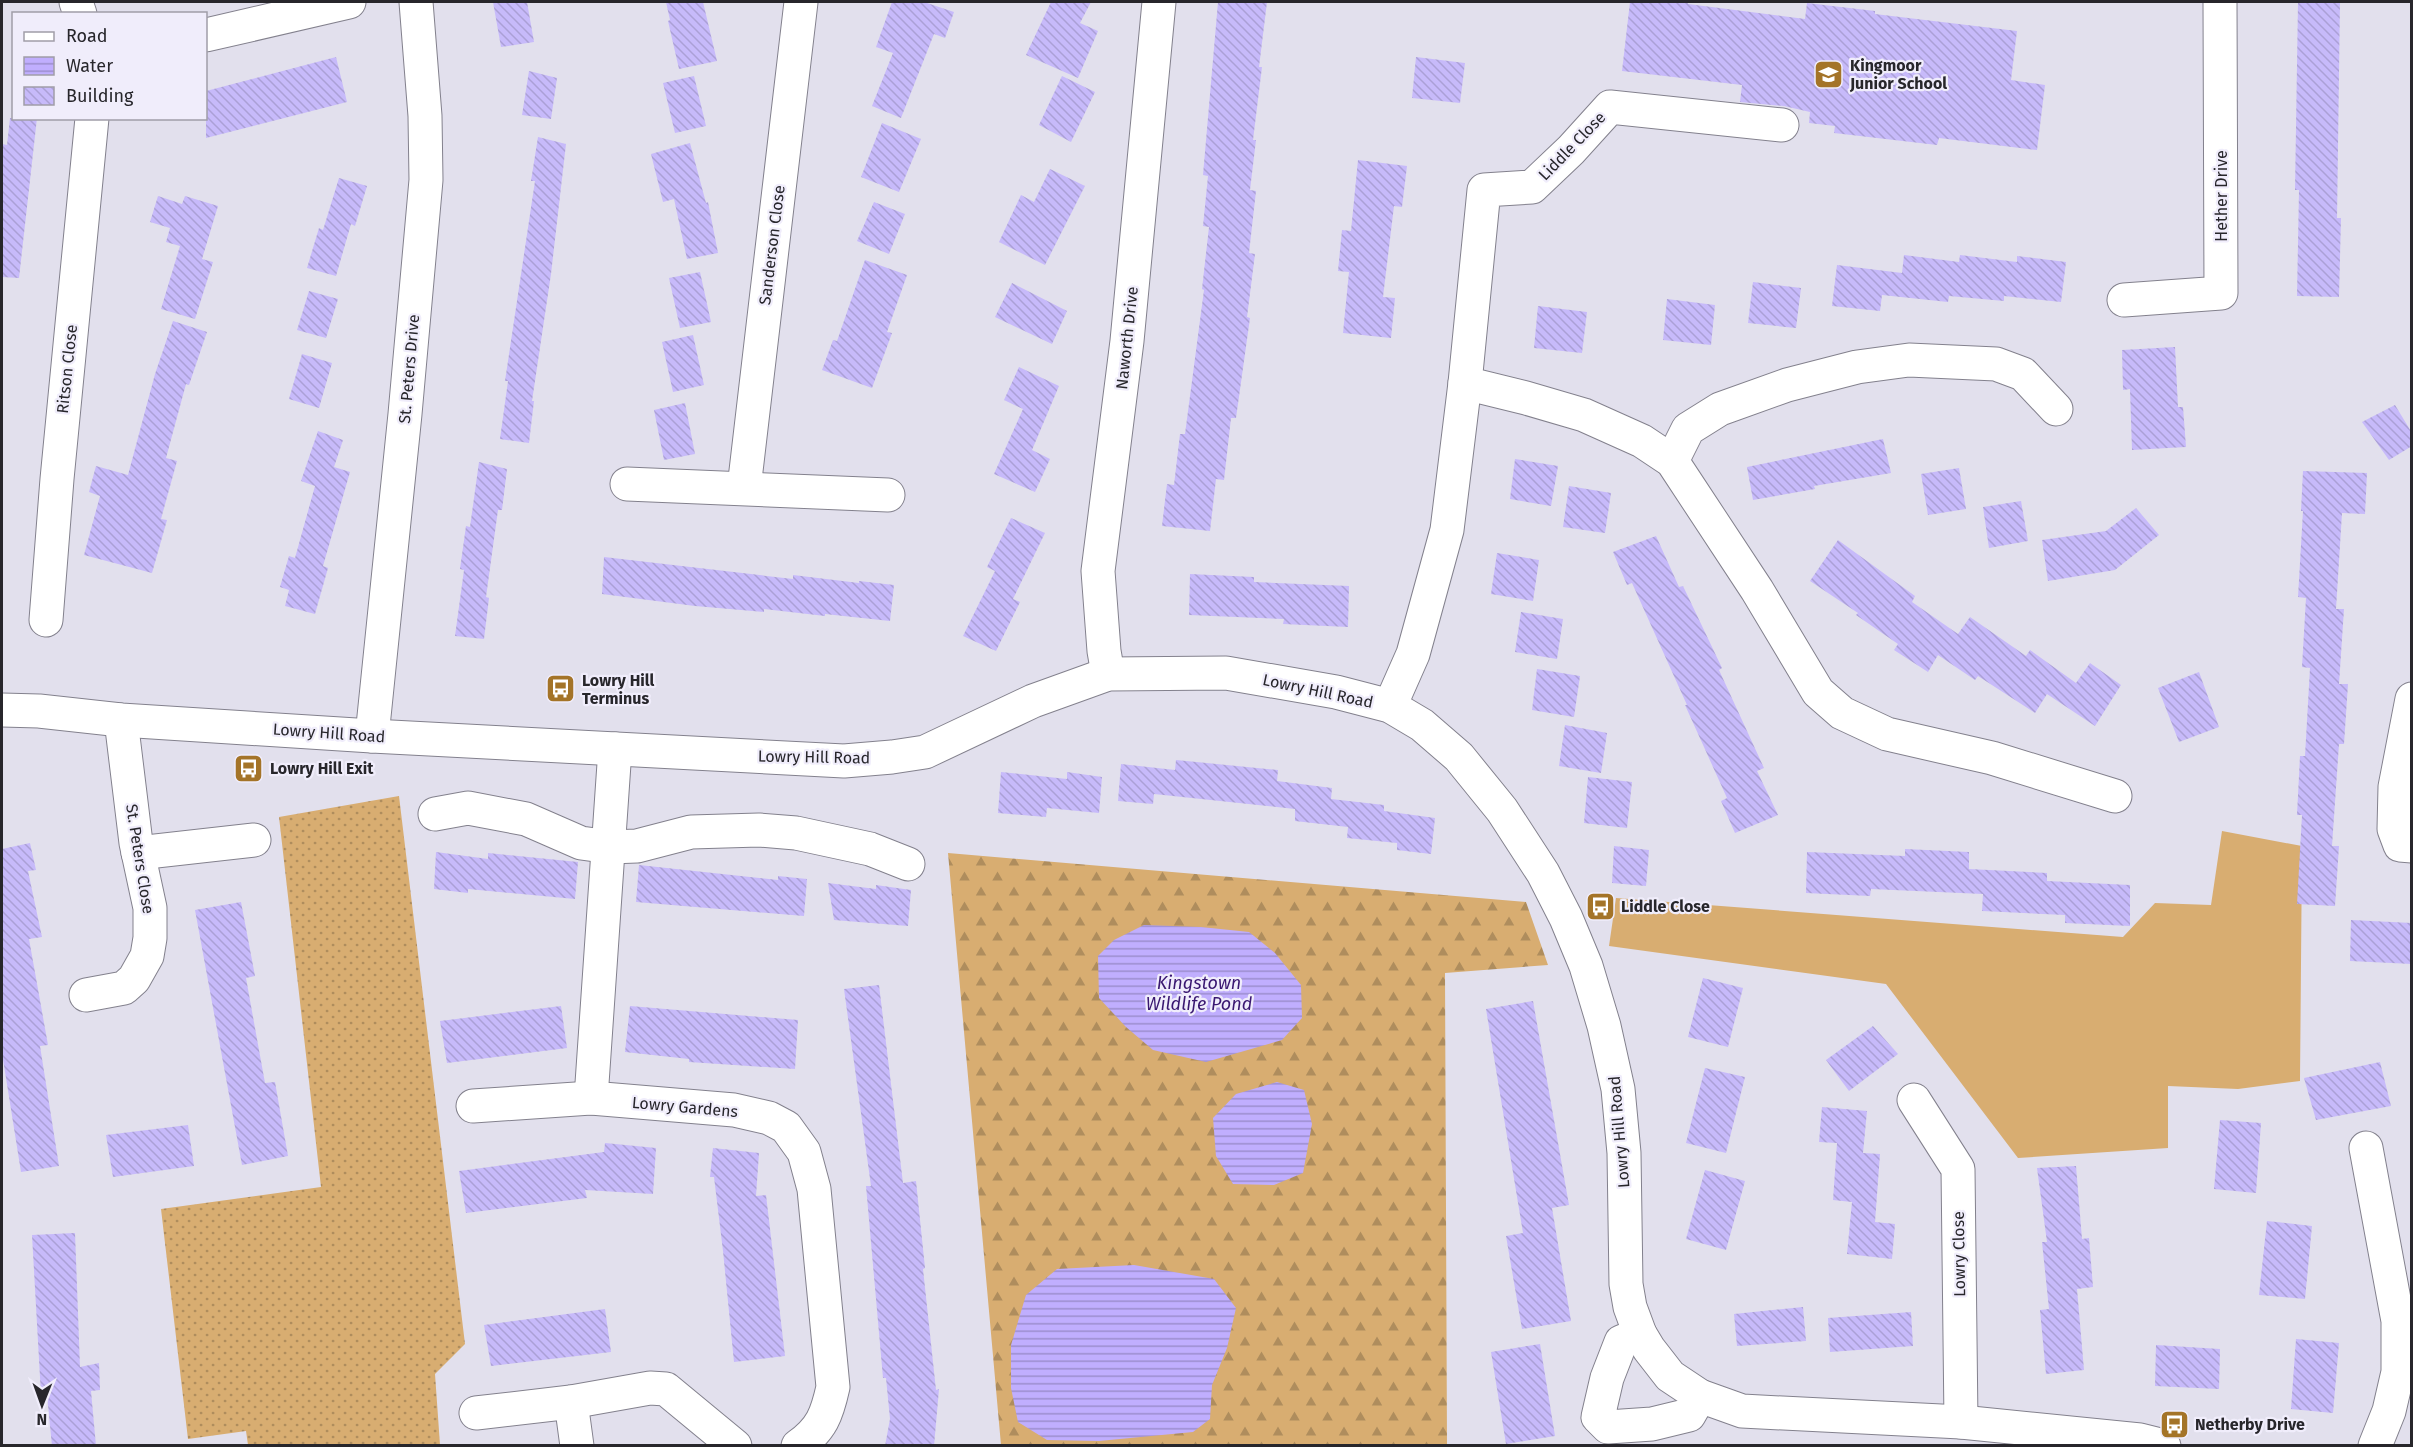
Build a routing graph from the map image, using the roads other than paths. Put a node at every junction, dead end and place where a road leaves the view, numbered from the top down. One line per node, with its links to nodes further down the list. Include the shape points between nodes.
1 (348, 2): 6 (street)
2 (416, 2): 22 (street, St. Peters Drive, via 426,180)
3 (801, 2): 14 (street, Sanderson Close)
4 (1159, 2): 17 (street, Naworth Drive, via 1127,341 1098,571)
5 (2220, 2): 9 (street, Hether Drive, via 2221,294)
6 (207, 35)
7 (92, 120): 16 (street, Ritson Close)
8 (1782, 125): 10 (street, Liddle Close, via 1610,107 1532,187 1484,190)
9 (2124, 300)
10 (1466, 383): 12 (street, via 1584,416 1642,441); 19 (street, Liddle Close, via 1447,530 1413,654)
11 (2049, 390): 12 (street, via 1996,364 1909,360 1857,367 1787,385 1720,409 1688,429)
12 (1672, 461): 24 (street, via 1818,692 1842,714 1887,734 1992,758)
13 (627, 484): 14 (street)
14 (744, 488): 15 (street)
15 (888, 495)
16 (46, 620)
17 (1108, 674): 19 (street, Lowry Hill Road, via 1226,673 1336,692); 23 (street, Lowry Hill Road, via 1033,702 925,752 843,761)
18 (2412, 699): 27 (street, via 2395,787 2394,829 2400,845)
19 (1390, 706): 36 (street, Lowry Hill Road, via 1422,724 1459,757 1502,810 1543,873 1586,966 1618,1089 1624,1153 1626,1284)
20 (2, 710): 21 (street, Lowry Hill Road)
21 (121, 720): 22 (street, Lowry Hill Road); 29 (street, St. Peters Close)
22 (372, 736): 23 (street, Lowry Hill Road)
23 (615, 749): 28 (street)
24 (2115, 796)
25 (435, 814): 28 (street, via 468,808 526,819 582,843)
26 (254, 840): 29 (street)
27 (2412, 846)
28 (610, 847): 30 (street, via 638,846 691,832 759,830 796,833 870,849); 32 (street)
29 (138, 853): 31 (street, St. Peters Close, via 150,908 147,956 124,988)
30 (908, 864)
31 (86, 995)
32 (591, 1098): 34 (street, Lowry Gardens); 43 (street, Lowry Gardens, via 734,1110 769,1118 786,1127 804,1152 814,1189 833,1387 827,1413 813,1435)
33 (1914, 1100): 40 (street, Lowry Close, via 1958,1169)
34 (473, 1106)
35 (2366, 1148): 45 (street, via 2398,1321 2398,1372)
36 (1640, 1334): 37 (street, Lowry Hill Road, via 1670,1376); 37 (street, via 1621,1342 1598,1417 1608,1427 1652,1424 1689,1415)
37 (1700, 1396): 40 (street, Lowry Hill Road, via 1742,1411)
38 (570, 1402): 39 (street); 41 (street); 42 (street, via 650,1388 666,1389)
39 (476, 1413)
40 (1961, 1422): 44 (street, Lowry Hill Road, via 2140,1440)
41 (577, 1446)
42 (735, 1446)
43 (798, 1446)
44 (2164, 1446)
45 (2375, 1446)

